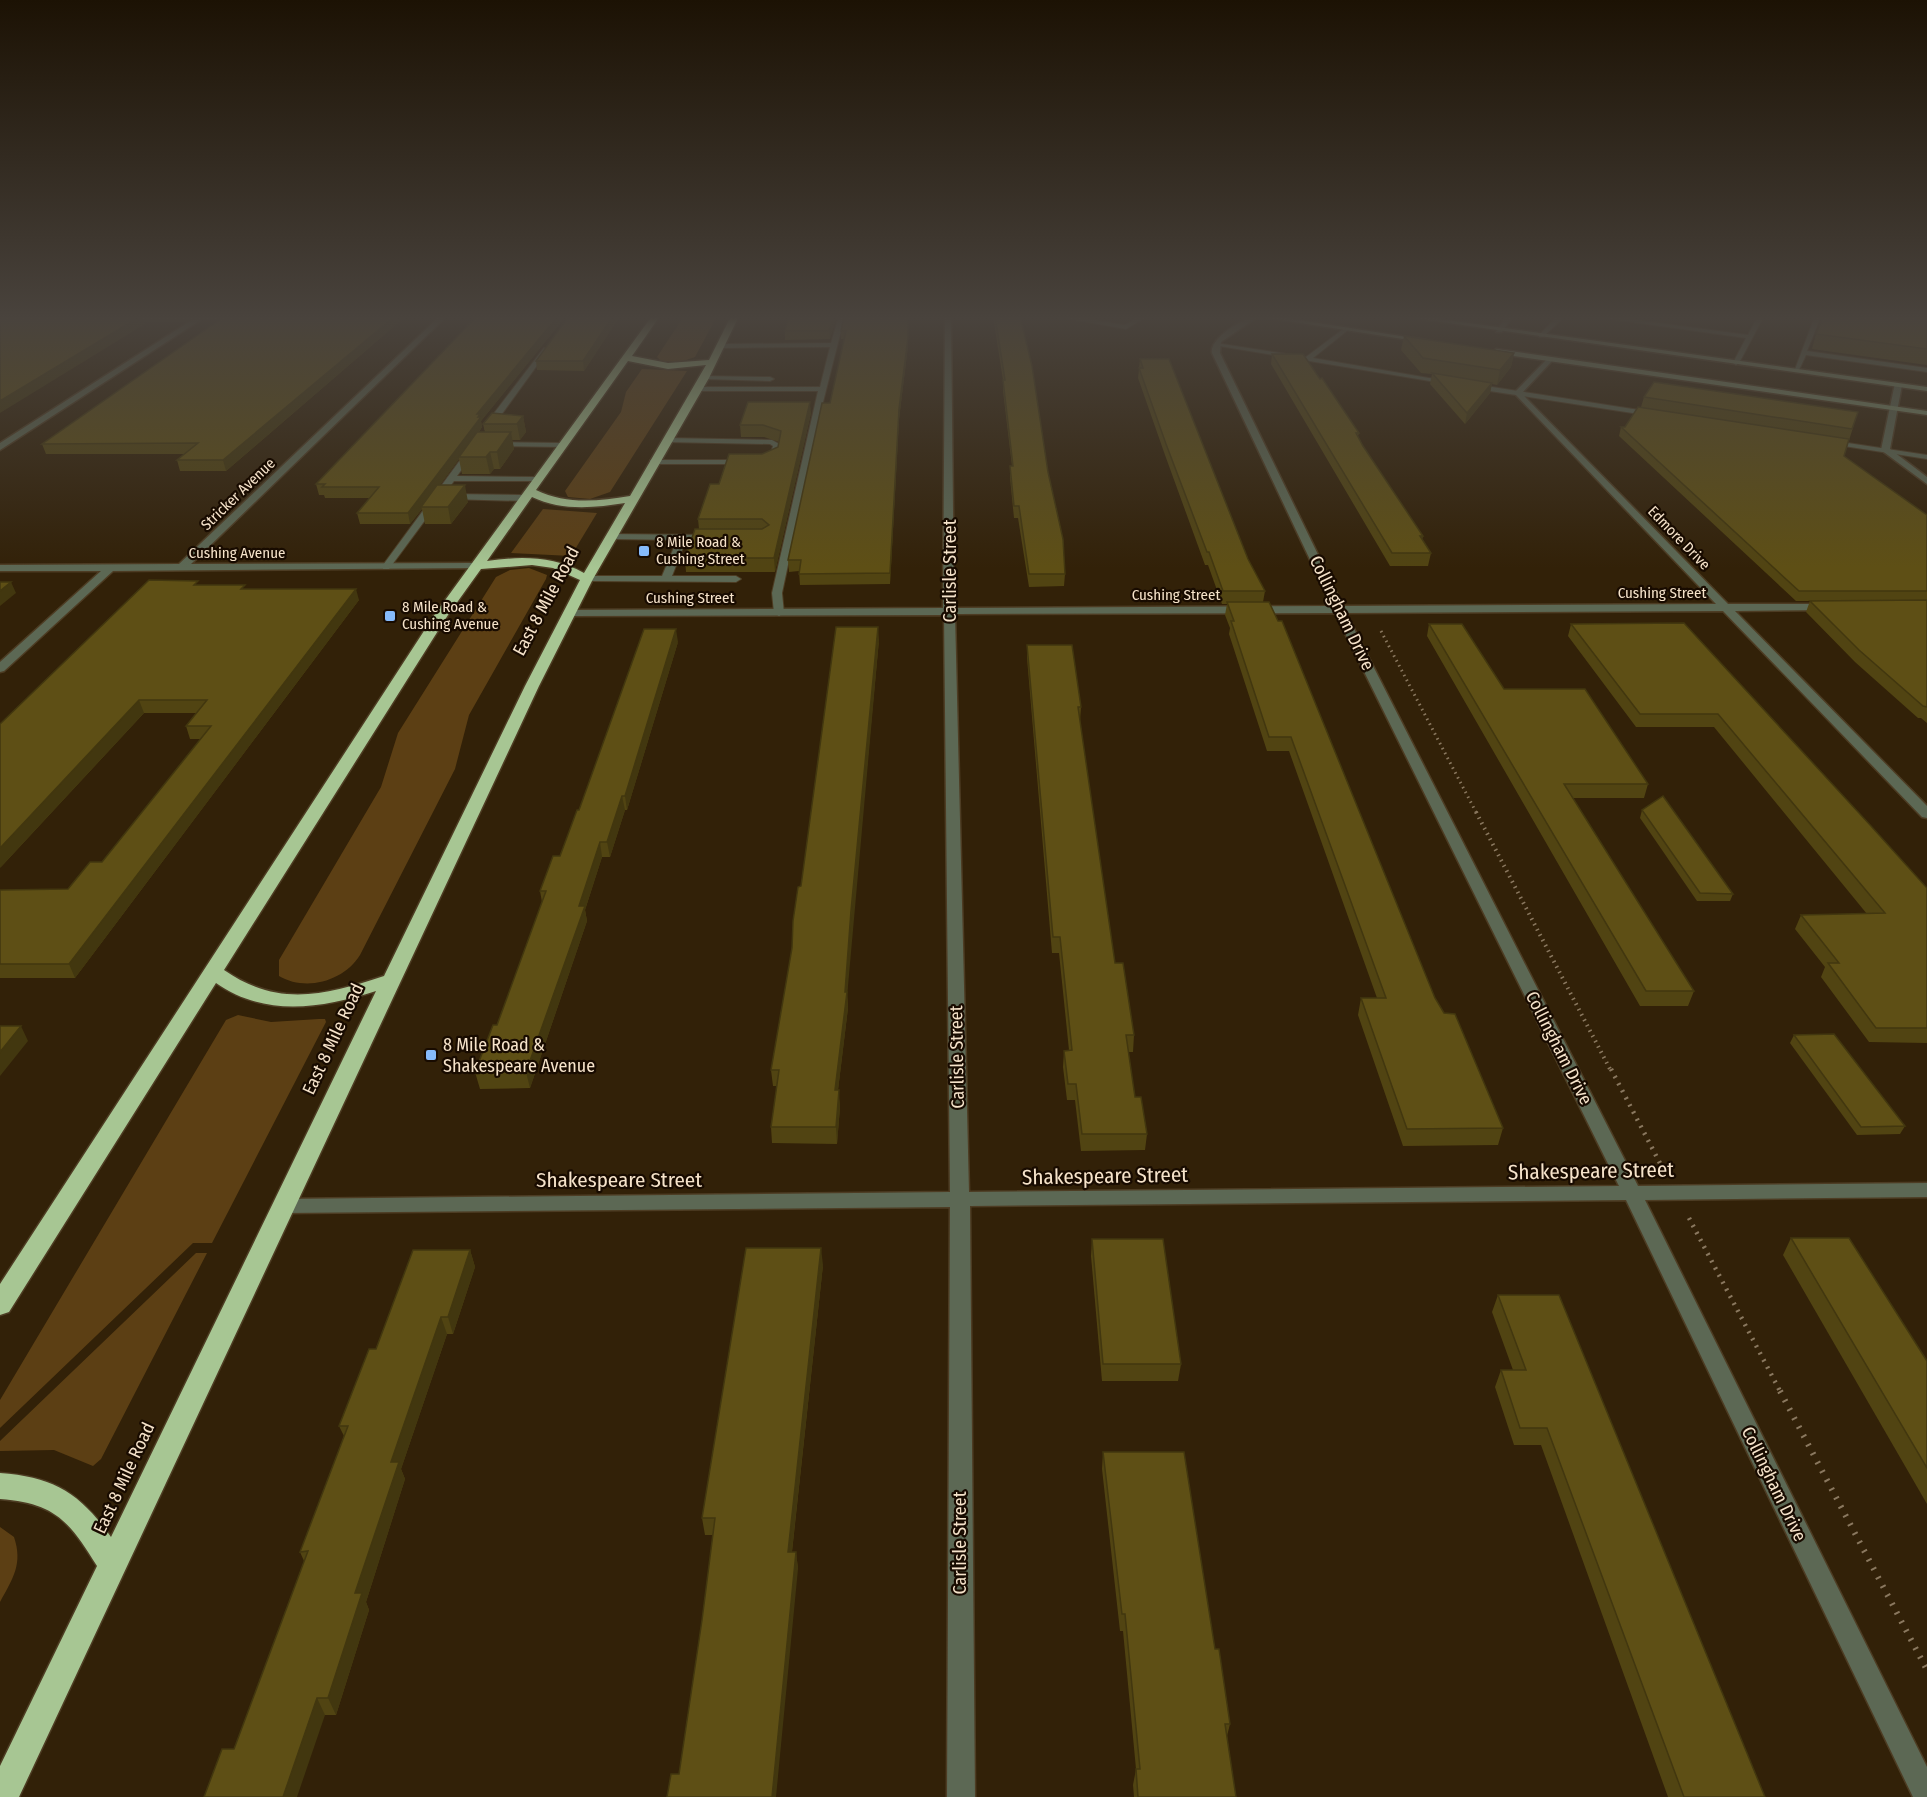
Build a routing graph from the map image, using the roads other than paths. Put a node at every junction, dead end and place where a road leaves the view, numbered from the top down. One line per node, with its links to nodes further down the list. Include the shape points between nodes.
1 (73, 400): 22 (street)
2 (357, 400): 39 (street, Stricker Avenue)
3 (509, 400): 16 (lane)
4 (597, 400): 21 (highway)
5 (691, 400): 17 (highway, East 8 Mile Road)
6 (821, 400): 47 (lane, via 777,593)
7 (949, 400): 46 (street, Carlisle Street)
8 (1239, 400): 45 (street, Collingham Drive)
9 (1525, 400): 43 (street, Edmore Drive)
10 (1560, 400): 15 (lane)
11 (1835, 400): 13 (street)
12 (1894, 400): 13 (street)
13 (1892, 408): 14 (street); 23 (street)
14 (1927, 413)
15 (1660, 416)
16 (482, 436)
17 (667, 440): 25 (highway, East 8 Mile Road); 25 (lane, via 764,441 777,445 774,456 763,462)
18 (1826, 441): 23 (lane)
19 (476, 444): 26 (lane)
20 (488, 444): 21 (lane)
21 (564, 445): 27 (highway)
22 (0, 447)
23 (1885, 450): 24 (lane); 28 (street)
24 (1927, 457)
25 (653, 462): 31 (highway, East 8 Mile Road)
26 (451, 478): 27 (lane); 30 (lane)
27 (538, 479): 29 (highway)
28 (1927, 481)
29 (526, 494): 30 (lane); 31 (highway, via 575,505); 35 (highway)
30 (437, 497): 36 (lane)
31 (631, 500): 32 (highway, East 8 Mile Road)
32 (610, 537): 33 (lane); 40 (highway, East 8 Mile Road)
33 (683, 537): 34 (lane); 41 (lane)
34 (717, 537)
35 (474, 566): 36 (street, Cushing Avenue); 40 (highway, via 541,561 565,566); 51 (highway)
36 (386, 567): 39 (street, Cushing Avenue)
37 (0, 568): 38 (street, Cushing Avenue)
38 (110, 568): 39 (street, Cushing Avenue); 49 (street)
39 (182, 568)
40 (586, 579): 41 (lane); 48 (highway, East 8 Mile Road)
41 (666, 579): 42 (lane)
42 (736, 579)
43 (1725, 607): 44 (street, Cushing Street); 45 (street, Cushing Street); 50 (street, Edmore Drive)
44 (1844, 607)
45 (1339, 609): 46 (street, Cushing Street); 54 (street, Collingham Drive)
46 (950, 612): 47 (street, Cushing Street); 55 (street, Carlisle Street)
47 (779, 613): 48 (street, Cushing Street)
48 (569, 614): 52 (highway, East 8 Mile Road)
49 (0, 668)
50 (1927, 814)
51 (212, 971): 52 (highway, via 246,995 288,1002 331,998); 57 (highway)
52 (391, 980): 56 (highway, East 8 Mile Road)
53 (1927, 1191): 54 (street, Shakespeare Street)
54 (1633, 1194): 55 (street, Shakespeare Street); 60 (street, Collingham Drive)
55 (960, 1202): 56 (street, Shakespeare Street); 62 (street, Carlisle Street)
56 (283, 1206): 59 (highway, East 8 Mile Road)
57 (0, 1305)
58 (0, 1486): 59 (highway, via 43,1491 66,1504 88,1526)
59 (113, 1565): 61 (highway, East 8 Mile Road)
60 (1927, 1796)
61 (2, 1797)
62 (961, 1797)

